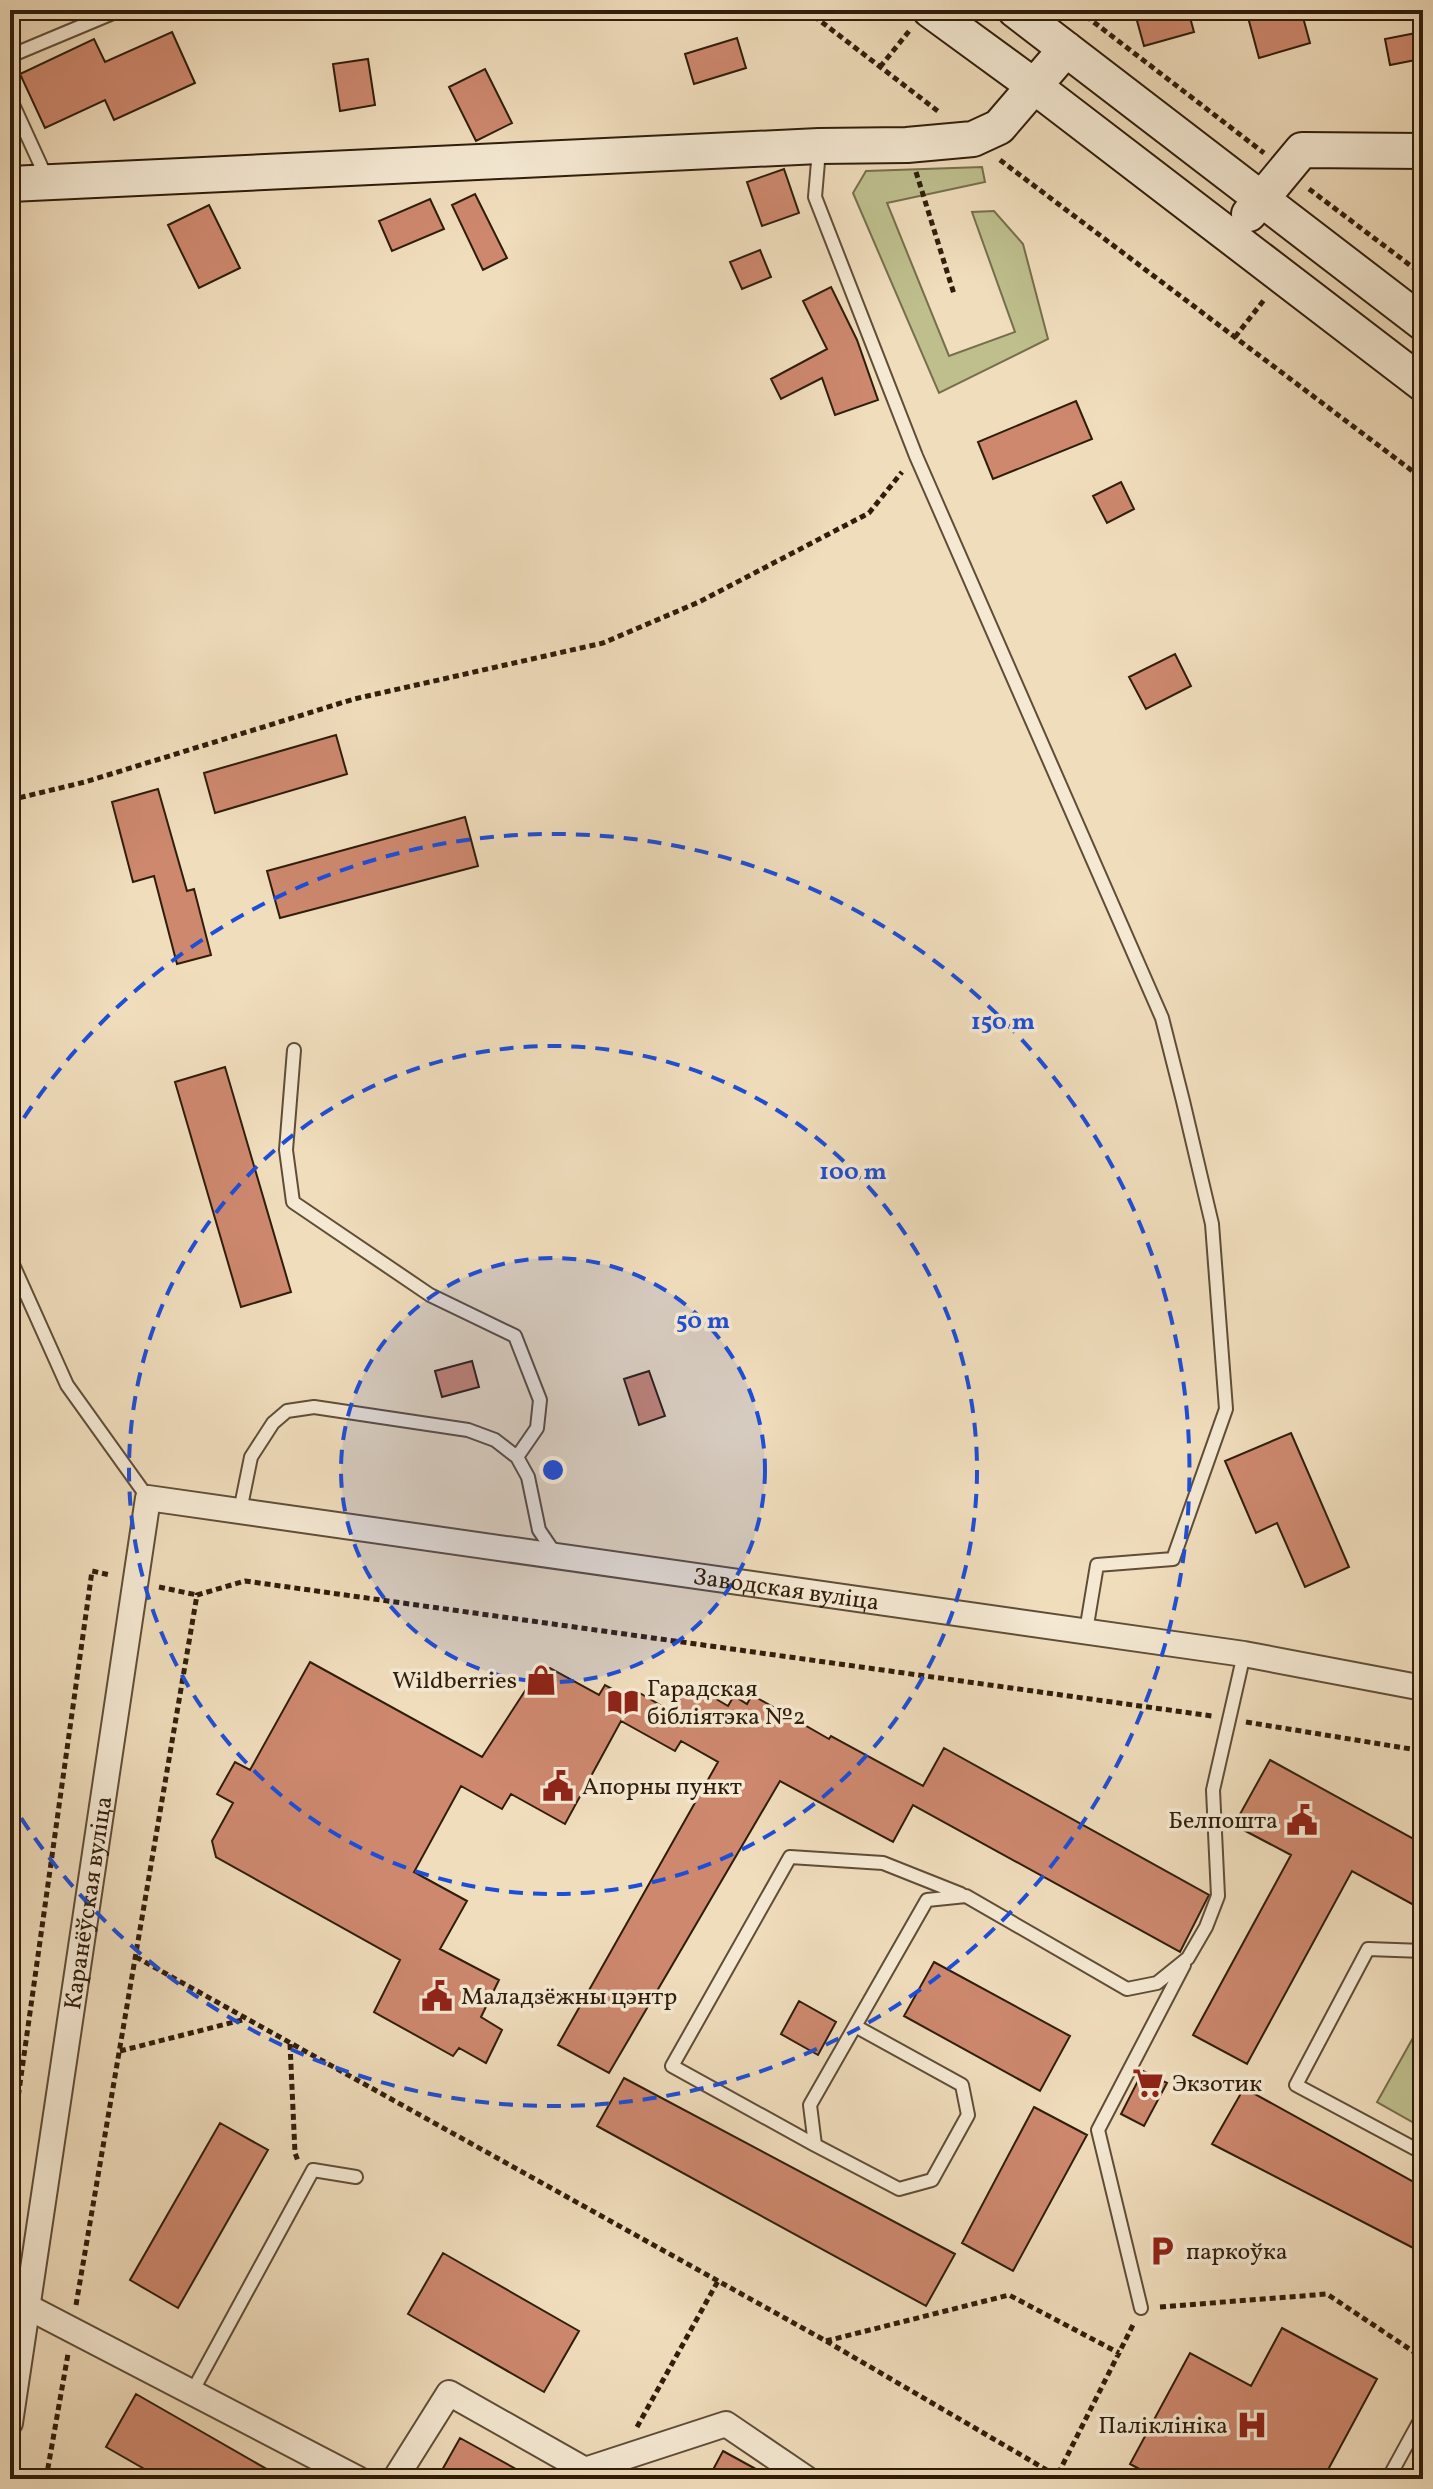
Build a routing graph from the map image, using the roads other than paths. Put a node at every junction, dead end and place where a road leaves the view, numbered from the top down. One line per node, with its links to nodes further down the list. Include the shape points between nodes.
1 (120, 10): 5 (lane)
2 (1015, 10): 4 (street)
3 (923, 16): 6 (street)
4 (1066, 49): 6 (street); 12 (street)
5 (10, 56)
6 (1034, 86): 8 (street, via 999,127 973,139); 13 (street)
7 (10, 98): 10 (lane)
8 (819, 146): 10 (street); 22 (lane, via 815,197 916,456 1162,1018 1212,1224 1226,1409 1173,1559 1097,1565)
9 (1423, 151): 12 (street, via 1302,150)
10 (48, 182): 11 (street)
11 (10, 184)
12 (1262, 199): 13 (street); 14 (street)
13 (1231, 235): 15 (street)
14 (1423, 323)
15 (1423, 384)
16 (294, 1050): 18 (lane, via 286,1150 293,1202 430,1295 515,1336 540,1400 537,1428)
17 (10, 1258): 19 (lane, via 67,1385)
18 (517, 1457): 20 (lane, via 495,1440 468,1430 314,1407 287,1411 251,1457); 21 (lane, via 528,1477 539,1530)
19 (148, 1498): 20 (street, Заводская вуліца); 32 (street, Каранёўская вуліца)
20 (240, 1511): 21 (street, Заводская вуліца)
21 (557, 1556): 22 (street, Заводская вуліца)
22 (1086, 1631): 23 (street, Заводская вуліца)
23 (1244, 1654): 24 (street, Заводская вуліца); 27 (lane, via 1213,1790 1218,1896)
24 (1423, 1688)
25 (966, 1896): 27 (lane, via 1127,1989 1157,1983); 28 (lane, via 927,1900); 29 (lane, via 883,1863 790,1857 672,2066)
26 (1423, 1951): 30 (lane, via 1368,1949 1296,2085)
27 (1188, 1958): 33 (lane, via 1098,2130)
28 (855, 2026): 29 (lane, via 810,2105); 29 (lane, via 962,2085 968,2115 932,2180 899,2189)
29 (815, 2145)
30 (1423, 2153)
31 (356, 2177): 34 (lane, via 313,2170)
32 (28, 2307): 34 (street); 36 (street, Каранёўская вуліца)
33 (1141, 2308)
34 (192, 2392): 37 (street)
35 (1423, 2415): 40 (lane)
36 (10, 2423)
37 (358, 2479)
38 (395, 2479): 39 (street, via 449,2393 585,2470 726,2424)
39 (807, 2479)
40 (1388, 2479)

